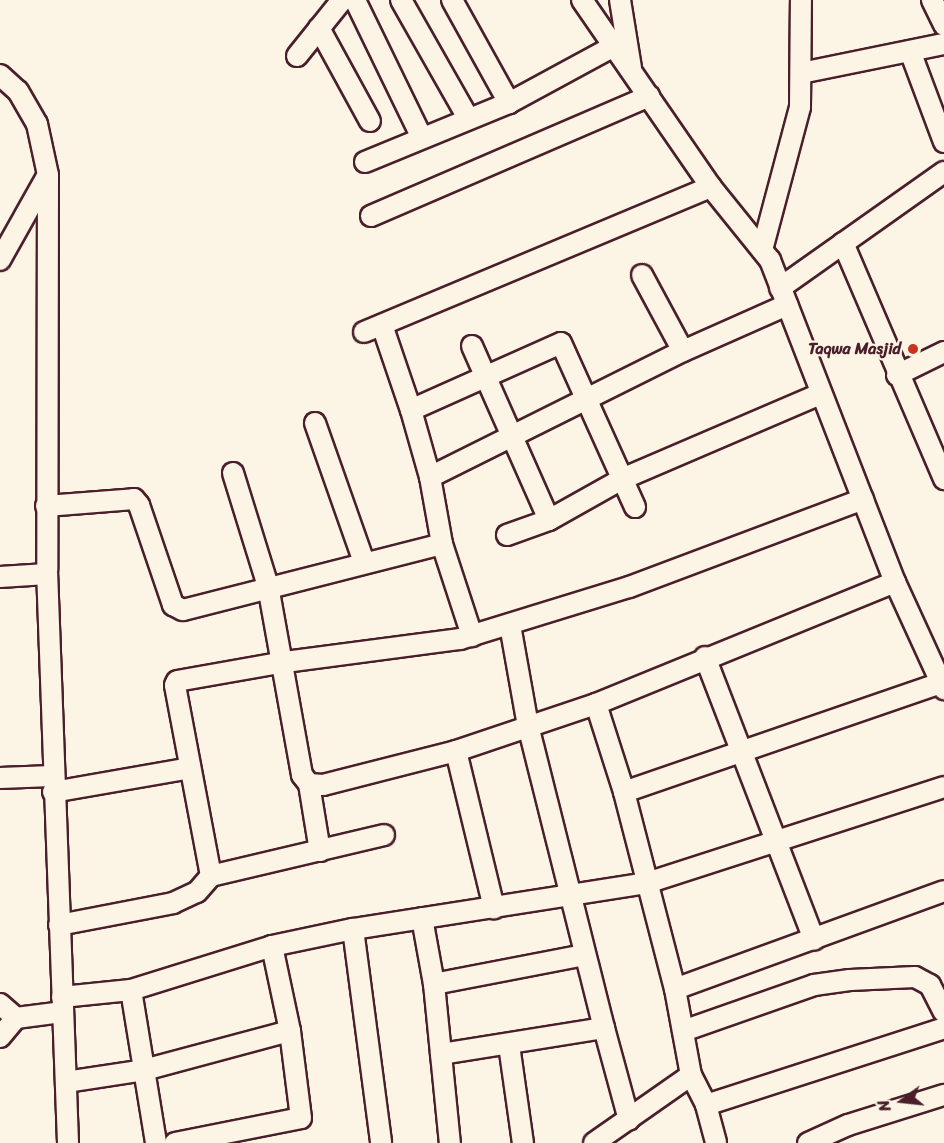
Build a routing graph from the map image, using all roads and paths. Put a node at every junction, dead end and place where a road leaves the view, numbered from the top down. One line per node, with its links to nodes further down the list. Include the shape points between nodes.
1 (342, 0): 10 (street)
2 (355, 0): 22 (street)
3 (401, 0): 20 (street)
4 (452, 0): 19 (street)
5 (582, 0): 11 (street)
6 (620, 0): 15 (street)
7 (801, 0): 16 (street)
8 (932, 0): 9 (street)
9 (944, 25)
10 (319, 28): 14 (street); 21 (street)
11 (612, 46): 15 (street); 19 (street)
12 (942, 49): 13 (street)
13 (910, 51): 16 (street); 23 (street)
14 (297, 56)
15 (632, 73): 18 (street)
16 (801, 73): 30 (street, via 800,107)
17 (2, 81): 26 (street, via 18,91 37,124)
18 (649, 96): 27 (street); 28 (street)
19 (509, 103): 20 (street)
20 (468, 118): 22 (street)
21 (370, 121)
22 (422, 138): 24 (street)
23 (944, 142)
24 (365, 162)
25 (944, 172): 29 (street)
26 (48, 175): 31 (street); 49 (street)
27 (711, 187): 30 (street); 41 (street, via 373,328)
28 (371, 216)
29 (843, 243): 33 (street); 38 (street)
30 (762, 250): 33 (street)
31 (0, 260)
32 (642, 275): 35 (street)
33 (784, 296): 35 (street); 39 (street)
34 (472, 346): 37 (street)
35 (683, 351): 40 (street)
36 (944, 352): 38 (street)
37 (486, 375): 40 (street, via 561,343); 41 (street); 43 (street)
38 (897, 375): 47 (street)
39 (820, 394): 46 (street); 48 (street)
40 (590, 400): 43 (street); 46 (street)
41 (411, 410): 45 (street)
42 (315, 423): 54 (street)
43 (515, 437): 45 (street); 51 (street)
44 (233, 473): 58 (street)
45 (430, 477): 53 (street)
46 (622, 479): 50 (street); 51 (street)
47 (944, 479)
48 (863, 499): 57 (street); 59 (street, via 629,587)
49 (46, 506): 55 (street); 58 (street, via 134,500 177,609)
50 (635, 507)
51 (549, 520): 52 (street)
52 (507, 535)
53 (442, 544): 54 (street); 60 (street)
54 (364, 562): 58 (street)
55 (47, 574): 56 (street); 70 (street)
56 (0, 577)
57 (895, 582): 61 (street); 63 (street)
58 (268, 586): 62 (street)
59 (510, 625): 60 (street); 65 (street)
60 (472, 636): 62 (street)
61 (705, 657): 64 (street); 66 (street)
62 (285, 662): 68 (street, via 177,681); 71 (street, via 302,775)
63 (942, 686): 66 (street)
64 (596, 704): 65 (street); 73 (street)
65 (528, 726): 67 (street); 80 (street)
66 (742, 749): 73 (street); 75 (street)
67 (456, 751): 71 (street, via 323,785); 81 (street)
68 (190, 768): 70 (street); 77 (street)
69 (0, 778): 70 (street)
70 (53, 784): 83 (street)
71 (309, 784): 76 (street)
72 (944, 787): 75 (street)
73 (624, 792): 78 (street)
74 (384, 835): 76 (street)
75 (780, 843): 78 (street); 85 (street)
76 (320, 851): 77 (street)
77 (211, 876): 83 (street, via 197,892 173,903)
78 (647, 883): 80 (street); 89 (street)
79 (944, 891): 85 (street)
80 (572, 897): 81 (street); 87 (street)
81 (494, 908): 82 (street)
82 (422, 918): 84 (street); 88 (street)
83 (59, 925): 92 (street)
84 (353, 929): 86 (street); 111 (street)
85 (814, 940): 89 (street)
86 (272, 946): 90 (street); 97 (street)
87 (584, 955): 88 (street); 95 (street)
88 (434, 984): 101 (street)
89 (675, 989): 98 (street)
90 (131, 990): 92 (street); 102 (street)
91 (0, 1004): 94 (street)
92 (62, 1004): 94 (street); 104 (street)
93 (944, 1010): 98 (street, via 930,985 915,977 850,980 814,985)
94 (16, 1018): 99 (street)
95 (604, 1028): 100 (street); 107 (street)
96 (944, 1028): 106 (street)
97 (290, 1031): 102 (street); 110 (street, via 302,1118)
98 (683, 1031): 103 (street)
99 (0, 1037)
100 (509, 1045): 101 (street); 113 (street)
101 (441, 1054): 112 (street)
102 (144, 1070): 104 (street); 109 (street)
103 (691, 1076): 106 (street); 107 (street)
104 (66, 1082): 108 (street)
105 (944, 1095): 116 (street, via 848,1125)
106 (706, 1105): 115 (street)
107 (628, 1120): 114 (street)
108 (68, 1143)
109 (156, 1143)
110 (175, 1143)
111 (381, 1143)
112 (450, 1143)
113 (523, 1143)
114 (594, 1143)
115 (716, 1143)
116 (808, 1143)

